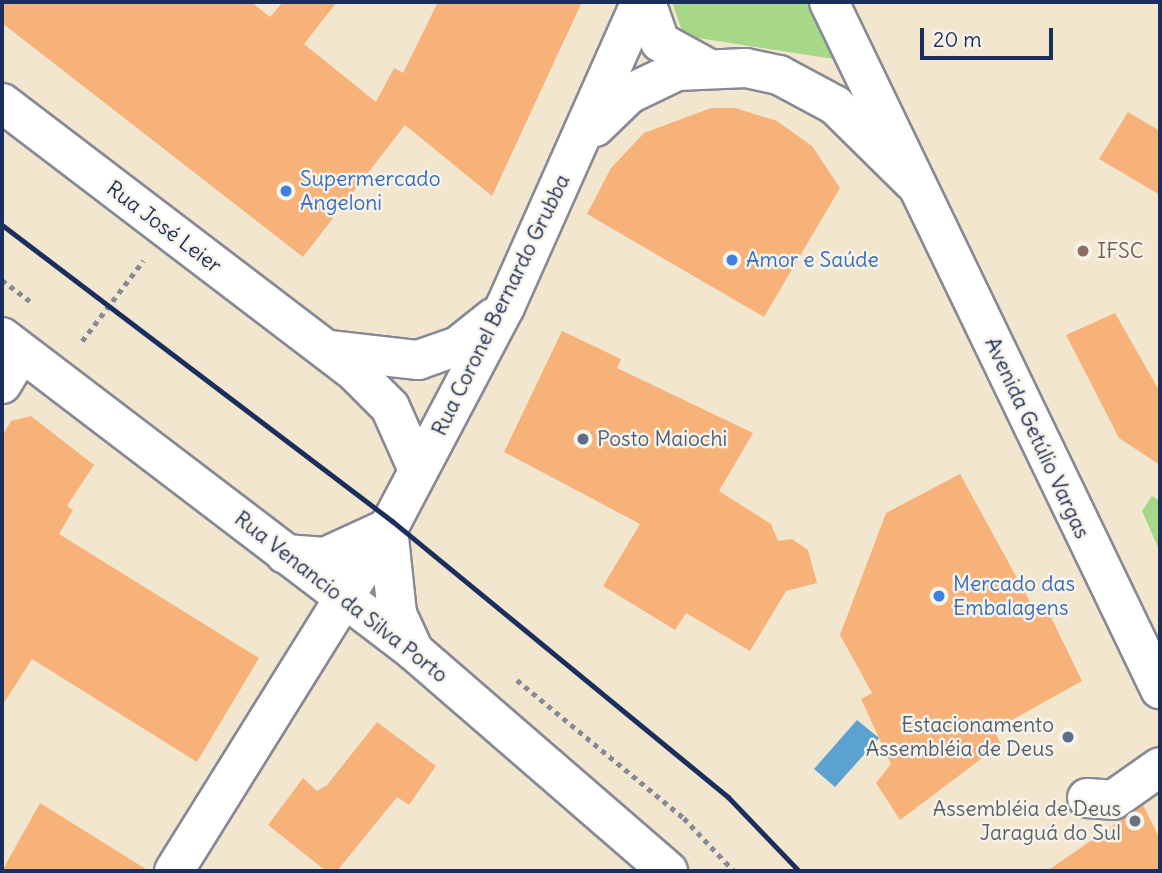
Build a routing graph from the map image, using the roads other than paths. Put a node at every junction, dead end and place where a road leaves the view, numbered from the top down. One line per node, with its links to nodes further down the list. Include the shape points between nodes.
1 (641, 2): 6 (main road, Rua Coronel Bernardo Grubba)
2 (646, 2): 4 (main road, via 660,42)
3 (829, 2): 7 (main road, Avenida Getúlio Vargas)
4 (704, 66): 6 (main road, Avenida Getúlio Vargas, via 629,94); 7 (main road, Avenida Getúlio Vargas, via 779,75 809,88)
5 (2, 103): 9 (main road, Rua José Leier)
6 (582, 141): 8 (main road, Rua Coronel Bernardo Grubba)
7 (916, 184): 16 (main road, Avenida Getúlio Vargas)
8 (505, 307): 9 (main road, Rua José Leier, via 458,346 418,360); 11 (main road, Rua Coronel Bernardo Grubba)
9 (328, 349): 11 (main road, Rua José Leier, via 390,407)
10 (8, 357): 13 (main road, Rua Venancio da Silva Porto)
11 (418, 470): 12 (main road, Rua Coronel Bernardo Grubba)
12 (388, 528): 13 (main road, via 324,557); 14 (main road, Rua Coronel Bernardo Grubba); 15 (main road, via 397,614)
13 (285, 554): 14 (main road, Rua Venancio da Silva Porto)
14 (343, 598): 15 (main road, Rua Venancio da Silva Porto); 19 (main road, Rua Coronel Bernardo Grubba)
15 (414, 651): 20 (main road, Rua Venancio da Silva Porto)
16 (1160, 689)
17 (1160, 767): 18 (main road, via 1113,800)
18 (1087, 798)
19 (174, 871)
20 (668, 871)

